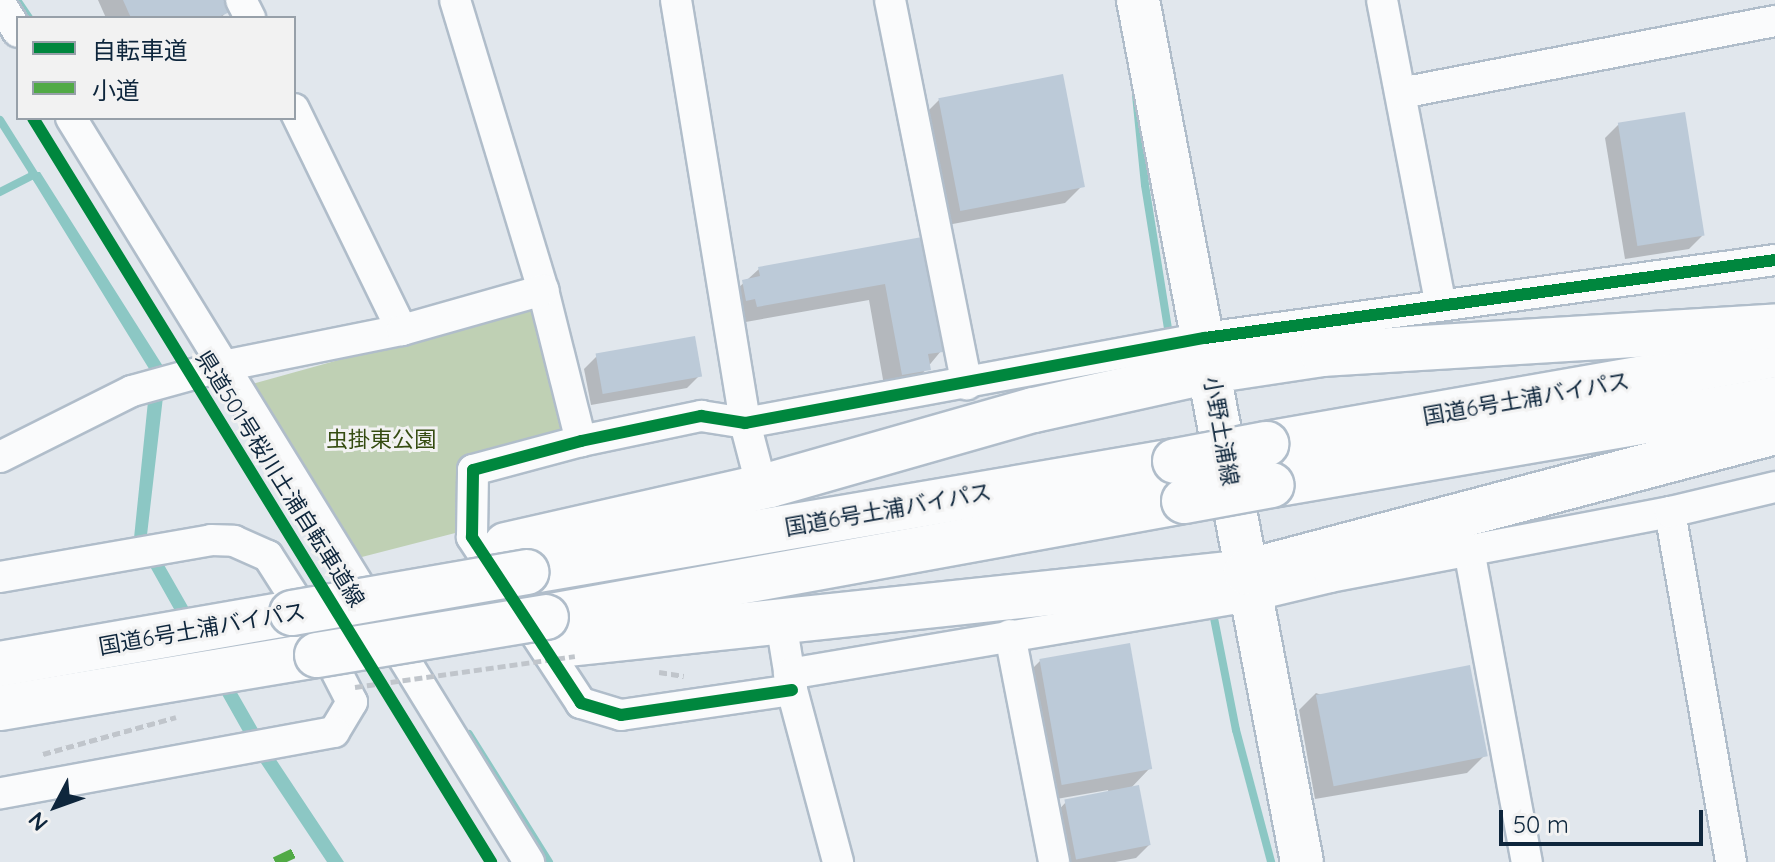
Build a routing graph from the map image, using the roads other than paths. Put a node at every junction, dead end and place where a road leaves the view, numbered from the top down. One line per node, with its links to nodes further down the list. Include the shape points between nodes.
1 (455, 0): 13 (street)
2 (676, 0): 22 (street)
3 (890, 0): 20 (street)
4 (1138, 0): 17 (main road, 小野土浦線)
5 (1382, 0): 9 (street)
6 (0, 3): 8 (street)
7 (1775, 21): 9 (street)
8 (16, 29)
9 (1401, 93): 14 (street)
10 (296, 113): 16 (street)
11 (72, 120): 19 (street)
12 (1775, 260): 14 (street)
13 (543, 290): 16 (street); 24 (street)
14 (1441, 305): 17 (street)
15 (1775, 326): 17 (highway, via 1323,354)
16 (402, 330): 19 (street)
17 (1208, 355): 20 (street); 32 (highway); 34 (main road, 小野土浦線)
18 (1775, 355): 27 (highway, 国道6号土浦バイパス)
19 (223, 366): 25 (street, via 132,391); 42 (street)
20 (967, 384): 22 (street)
21 (1775, 399): 27 (highway, 国道6号土浦バイパス)
22 (745, 423): 24 (street, via 701,416); 26 (street)
23 (1775, 432): 34 (highway)
24 (581, 441): 39 (street, via 473,470 472,537 581,703 621,715)
25 (0, 457)
26 (756, 465)
27 (1269, 465): 28 (highway, 国道6号土浦バイパス, bridge)
28 (1180, 481): 32 (highway, 国道6号土浦バイパス); 37 (highway, 国道6号土浦バイパス)
29 (1775, 487): 30 (street)
30 (1670, 512): 31 (street); 47 (street)
31 (1469, 550): 34 (street); 46 (street)
32 (516, 559): 38 (highway, 国道6号土浦バイパス, bridge, via 360,602)
33 (0, 577): 41 (street, via 211,540 234,541 268,556 352,702 334,732)
34 (1248, 584): 36 (street); 37 (highway); 45 (main road, 小野土浦線)
35 (782, 628): 39 (street)
36 (1010, 635): 39 (street); 44 (street)
37 (563, 639): 40 (highway, 国道6号土浦バイパス, bridge, via 456,632)
38 (0, 664)
39 (790, 682): 43 (street)
40 (0, 708)
41 (0, 793)
42 (529, 862)
43 (838, 862)
44 (1054, 862)
45 (1302, 862)
46 (1527, 862)
47 (1731, 862)

